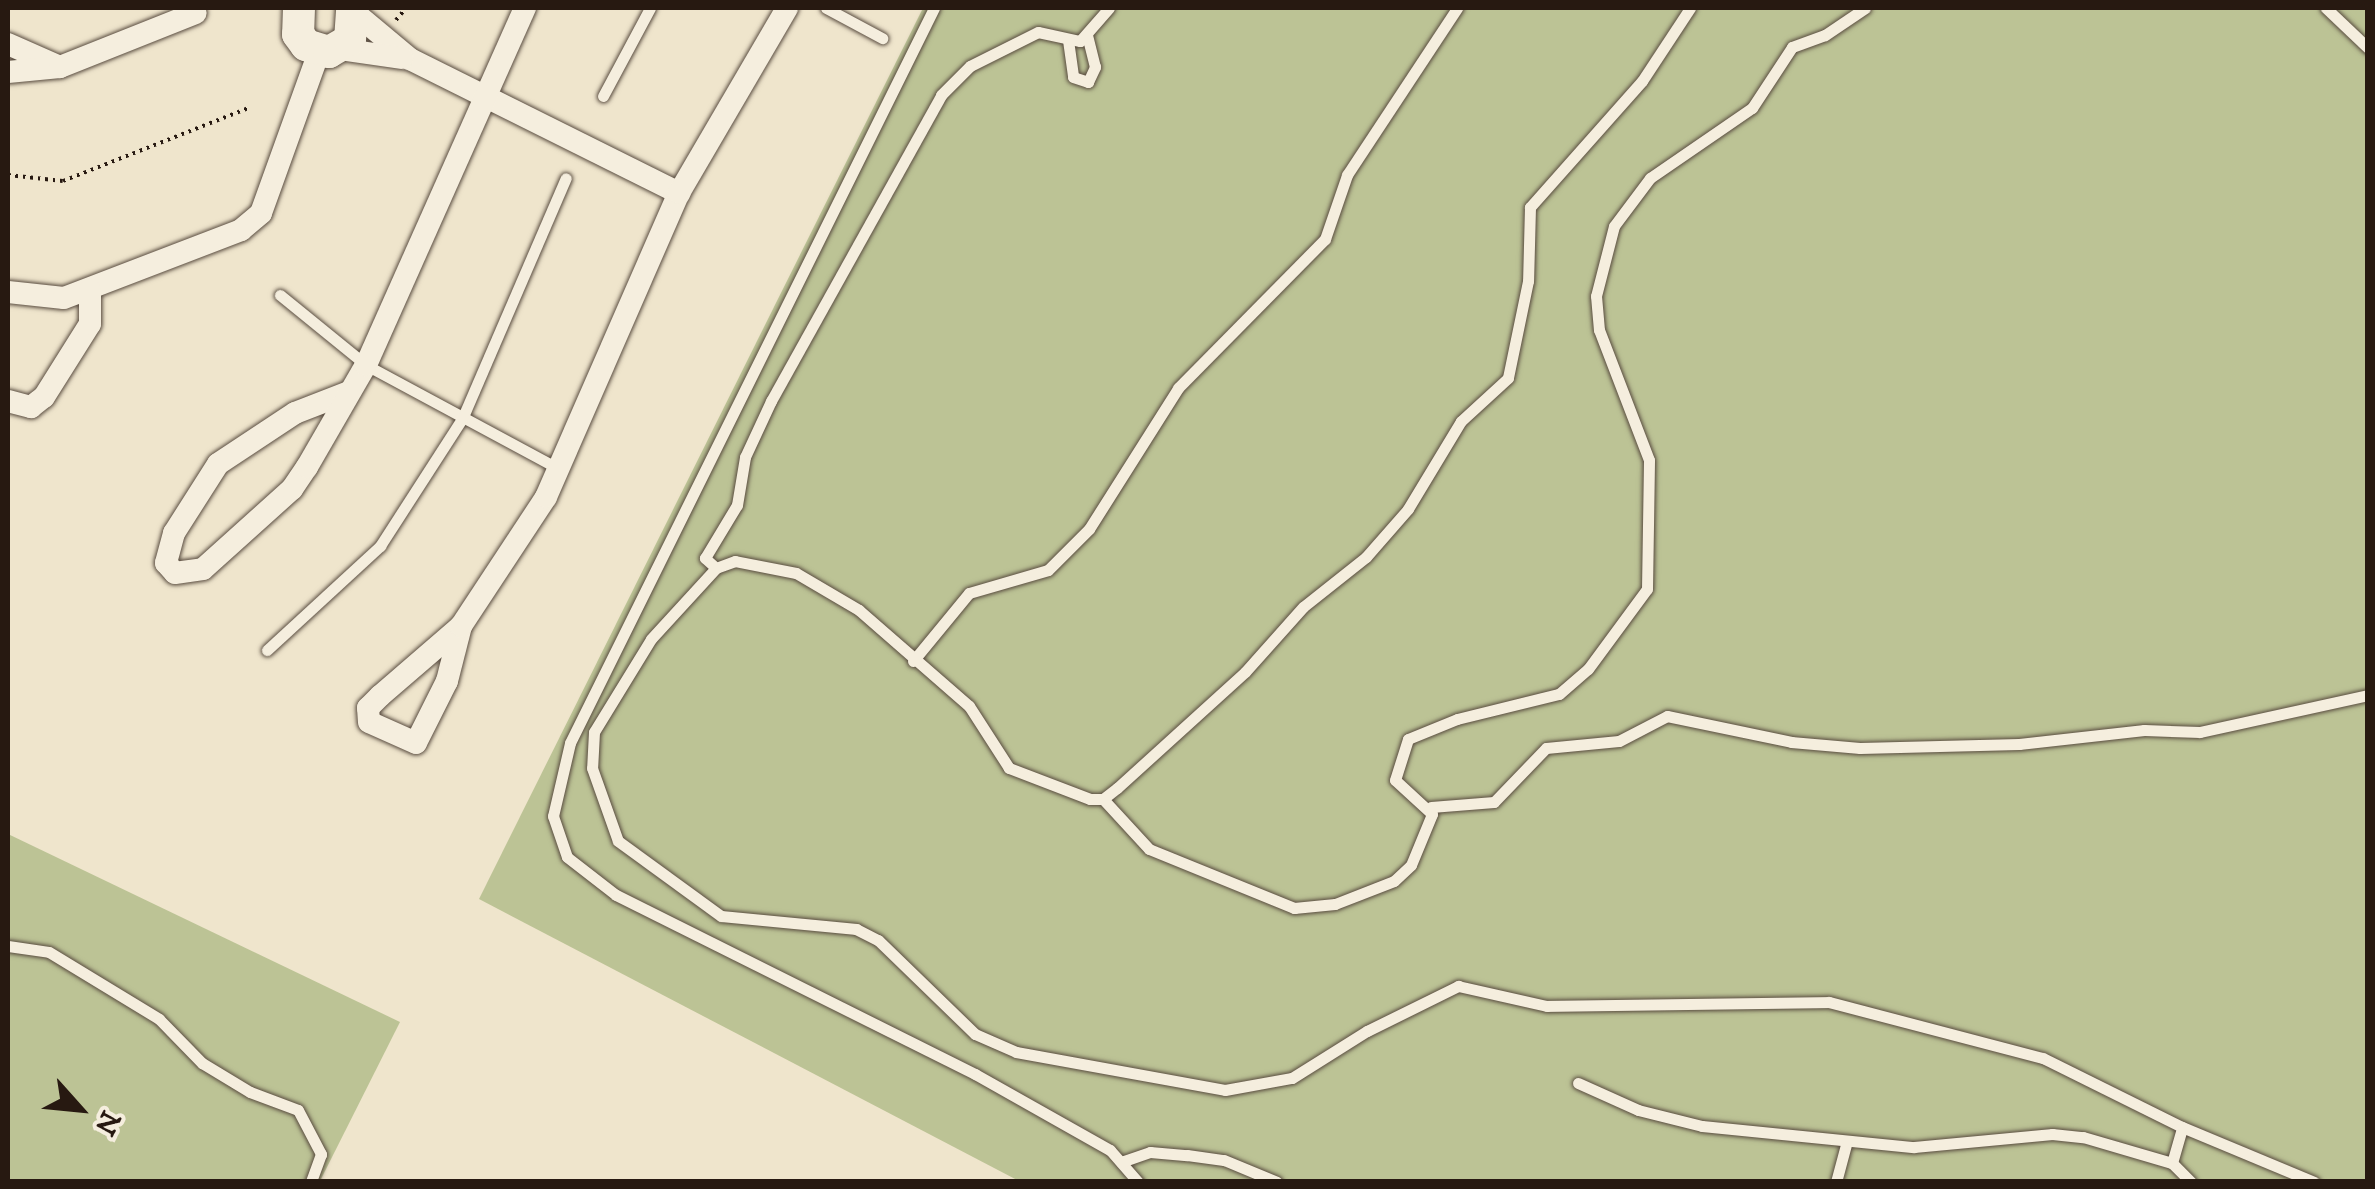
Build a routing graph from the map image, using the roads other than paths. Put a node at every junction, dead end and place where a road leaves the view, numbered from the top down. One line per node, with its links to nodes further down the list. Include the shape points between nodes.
1 (299, 8): 19 (street, via 298,34)
2 (525, 8): 23 (street)
3 (650, 8): 24 (lane)
4 (787, 8): 26 (street)
5 (826, 8): 15 (lane)
6 (934, 8): 46 (lane, via 570,743 553,816 567,857 616,896 976,1074)
7 (1109, 8): 14 (lane)
8 (1457, 8): 38 (lane, via 1347,175 1325,238 1178,388 1090,529 1048,570 969,593)
9 (1690, 8): 40 (lane, via 1642,81 1530,207 1528,281 1508,378 1461,421 1408,509 1366,557 1303,608 1245,672)
10 (1865, 8): 41 (lane, via 1792,47 1734,125 1650,178 1622,210 1596,296 1599,330 1649,460 1654,499 1648,589 1600,654 1558,694 1457,719 1408,740 1395,780)
11 (2326, 8): 18 (lane)
12 (353, 10): 19 (street, via 350,40); 20 (street)
13 (196, 12): 21 (street)
14 (1087, 35): 16 (lane); 16 (lane, via 1095,66 1088,82 1073,77)
15 (882, 38)
16 (1068, 40): 35 (lane, via 1038,32 1009,44 970,66 941,94 751,442 736,504 705,558)
17 (8, 44): 21 (street)
18 (2368, 48)
19 (329, 50): 20 (street); 27 (street, via 261,212 241,230)
20 (410, 59): 23 (street)
21 (60, 67): 22 (street)
22 (8, 72)
23 (482, 95): 26 (street); 30 (street)
24 (603, 96)
25 (566, 178): 33 (lane)
26 (679, 193): 34 (street)
27 (90, 290): 28 (street, via 64,298); 32 (street, via 90,324 44,397 31,407)
28 (8, 292)
29 (280, 294): 30 (lane)
30 (366, 365): 31 (street); 33 (lane)
31 (349, 392): 31 (street, via 292,489 203,569 175,573 166,563 174,533 218,464 295,413)
32 (8, 401)
33 (462, 420): 34 (lane); 37 (lane, via 380,546)
34 (562, 470): 36 (street)
35 (716, 568): 38 (lane, via 760,563 824,585); 44 (lane, via 651,639 594,732 592,768 618,841 721,916 856,929 878,940 993,1045 1224,1090 1292,1078 1366,1031 1458,986 1546,1006 1829,1002 2008,1046)
36 (461, 626): 36 (street, via 446,681 416,743 369,722 368,708)
37 (267, 650)
38 (913, 661): 40 (lane, via 968,706 1009,768)
39 (2368, 695): 41 (lane, via 2200,732 2144,730 2019,744 1826,745 1667,716 1620,741 1546,748 1494,802)
40 (1103, 800): 41 (lane, via 1149,849 1294,908 1336,904 1394,881 1424,844)
41 (1431, 807)
42 (8, 946): 48 (lane, via 49,952 159,1019 202,1063 298,1110 321,1154)
43 (1578, 1083): 45 (lane, via 1627,1106 1702,1126)
44 (2182, 1128): 47 (lane); 53 (lane)
45 (1847, 1141): 47 (lane, via 1914,1148 2052,1134); 51 (lane)
46 (1121, 1162): 49 (lane); 50 (lane, via 1150,1152 1186,1155 1224,1160)
47 (2172, 1162): 52 (lane)
48 (311, 1182)
49 (1138, 1182)
50 (1277, 1182)
51 (1836, 1182)
52 (2191, 1182)
53 (2314, 1182)

